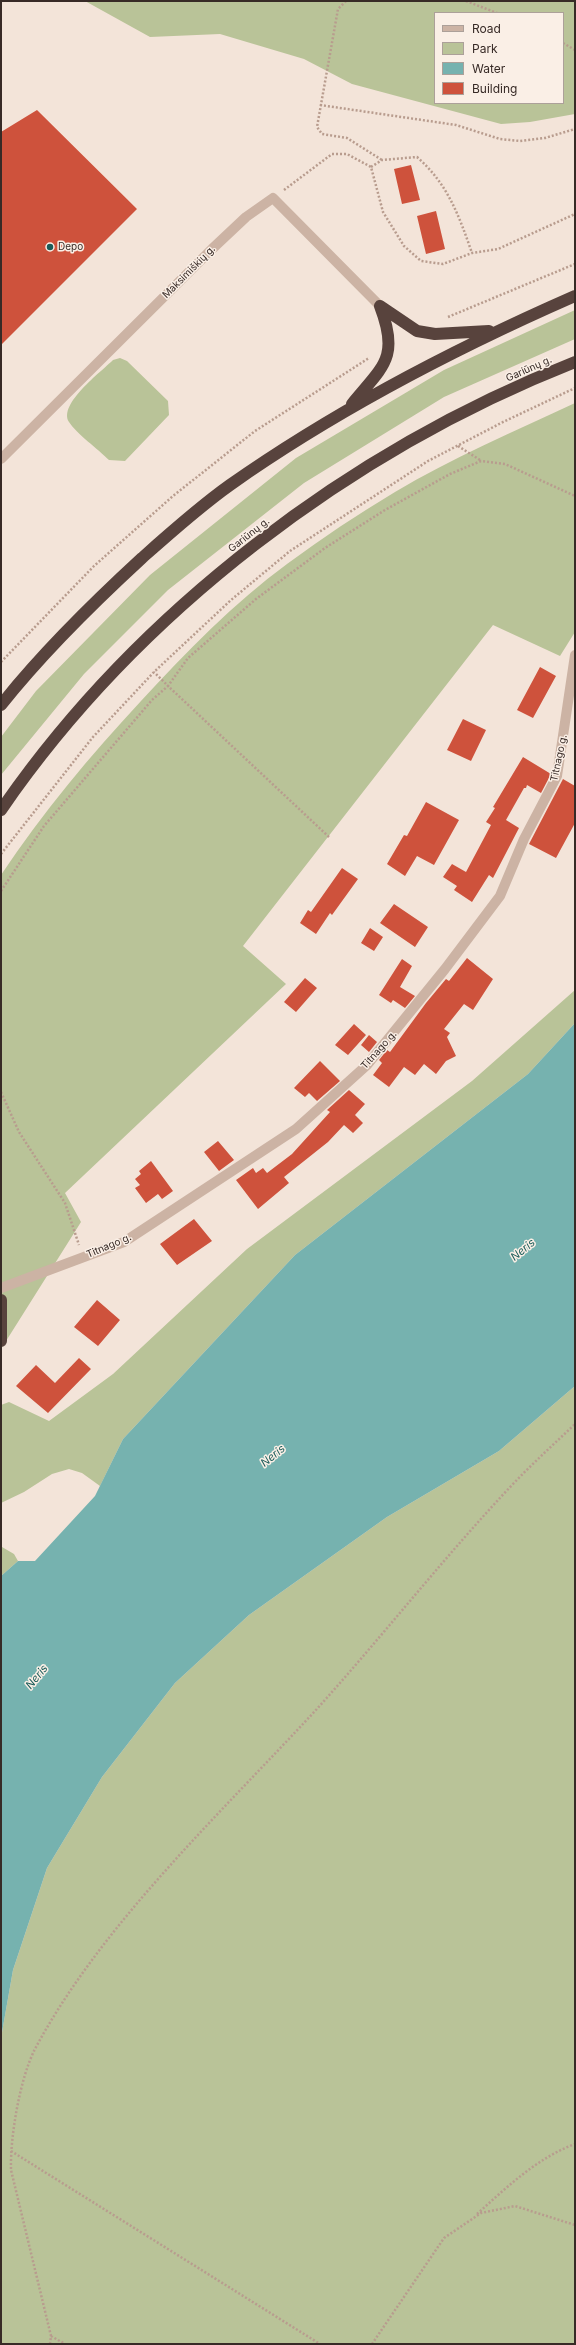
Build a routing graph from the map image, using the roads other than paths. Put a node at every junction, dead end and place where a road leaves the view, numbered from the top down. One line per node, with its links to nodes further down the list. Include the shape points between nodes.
1 (575, 296): 3 (highway)
2 (380, 306): 3 (highway, via 417,331 435,334); 5 (highway, via 389,329 387,357); 6 (street, Maksimiškių g., via 273,198 246,217 212,249)
3 (494, 331): 5 (highway, via 419,369)
4 (575, 362): 9 (highway, Gariūnų g., via 539,376 438,425 298,512 232,564 168,620 113,674 59,734)
5 (346, 411): 8 (highway, via 230,485 172,532 68,629)
6 (1, 459)
7 (575, 656): 10 (street, Titnago g., via 561,758 553,788 524,839 500,896 389,1041 355,1076 296,1129 124,1242)
8 (1, 706)
9 (1, 810)
10 (1, 1288)
11 (1, 1300): 12 (highway)
12 (1, 1341)

